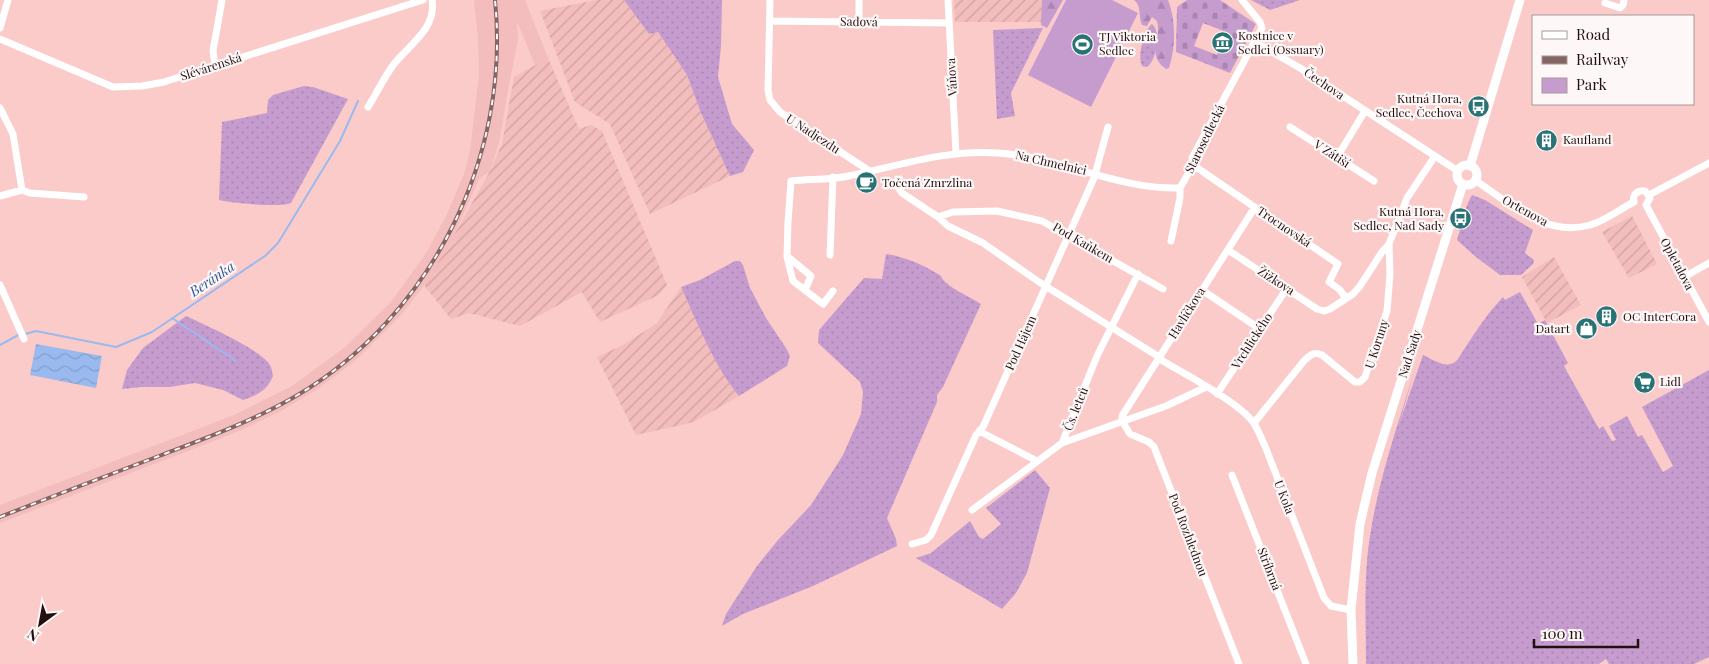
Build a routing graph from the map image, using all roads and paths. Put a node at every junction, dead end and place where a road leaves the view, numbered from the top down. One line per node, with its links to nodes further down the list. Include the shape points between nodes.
1 (8, 0): 12 (street)
2 (222, 0): 19 (street)
3 (424, 0): 19 (street, Slévárenská)
4 (432, 0): 20 (street, via 424,33 393,65)
5 (770, 0): 13 (street, U Nadjezdu)
6 (859, 0): 14 (street)
7 (948, 0): 15 (street, Váňova)
8 (1242, 0): 18 (street, via 1262,28)
9 (1520, 0): 30 (street)
10 (1624, 0): 11 (street, via 1620,8)
11 (1605, 3)
12 (1, 17): 16 (street)
13 (770, 21): 14 (street, Sadová); 31 (street, U Nadjezdu, via 770,100 780,112)
14 (859, 22): 15 (street, Sadová)
15 (949, 23): 25 (street, Váňova)
16 (0, 28)
17 (0, 39): 19 (street, Slévárenská, via 113,87 164,82)
18 (1255, 42): 22 (street, Čechova); 29 (street, Starosedlecká, via 1192,158)
19 (215, 65)
20 (368, 107)
21 (0, 108): 40 (street, via 13,134)
22 (1366, 112): 26 (street, Čechova); 27 (street)
23 (1108, 127): 33 (street, Pod Hájem)
24 (1290, 127): 27 (street, V Zátiší)
25 (956, 153): 31 (street, Na Chmelnici); 33 (street, Na Chmelnici, via 1036,157)
26 (1435, 156): 32 (street, Čechova); 50 (street, U Koruny, via 1408,198)
27 (1337, 157): 36 (street, V Zátiší)
28 (1709, 164): 41 (street)
29 (1193, 165): 39 (street, Starosedlecká); 46 (street, Trocnovská)
30 (1470, 166): 32 (street); 35 (street, via 1476,172)
31 (868, 170): 34 (street, Na Chmelnici)
32 (1458, 171): 38 (street, via 1457,177)
33 (1095, 173): 39 (street, Na Chmelnici, via 1134,184); 48 (street, Pod Hájem)
34 (832, 178): 52 (street); 53 (street, Na Chmelnici, via 792,181)
35 (1475, 180): 38 (street, via 1468,185); 44 (street, Ortenova, via 1530,217 1556,227 1573,229 1591,225)
36 (1374, 181)
37 (896, 184): 47 (street, via 902,193)
38 (1463, 184): 81 (street, Nad Sady, via 1372,473 1360,524)
39 (1180, 188): 49 (street, Starosedlecká)
40 (22, 190): 42 (street); 43 (street)
41 (1648, 195): 44 (street, via 1643,191 1637,192); 45 (street, via 1650,199)
42 (0, 196)
43 (84, 198)
44 (1634, 202): 45 (street)
45 (1646, 205): 56 (street, Opletalova)
46 (1255, 207): 51 (street, Havlíčkova); 64 (street, Trocnovská, via 1338,264 1329,282)
47 (938, 216): 48 (street, Pod Kaňkem, via 954,212 1002,212 1042,220); 58 (street, via 948,226 983,243)
48 (1069, 234): 55 (street, Pod Kaňkem); 58 (street, Pod Hájem)
49 (1171, 241)
50 (1390, 244): 64 (street, U Koruny, via 1360,286); 74 (street, U Koruny, via 1387,312 1365,377 1355,382 1322,355 1311,354)
51 (1228, 250): 59 (street, Žižkova); 62 (street, Havlíčkova)
52 (830, 255)
53 (787, 256): 61 (street, Na Chmelnici, via 793,281); 61 (street, via 811,276)
54 (1709, 263): 56 (street)
55 (1138, 274): 60 (street, Pod Kaňkem); 67 (street, Čs. letců)
56 (1684, 276): 66 (street, Opletalova)
57 (0, 285): 69 (street)
58 (1047, 286): 67 (street, U Kola); 75 (street, Pod Hájem)
59 (1287, 288): 65 (street, Žižkova); 68 (street, Vrchlického)
60 (1163, 289)
61 (805, 290): 63 (street, Na Chmelnici, via 823,304)
62 (1202, 290): 68 (street); 70 (street, Havlíčkova)
63 (833, 291)
64 (1346, 298): 65 (street, U Koruny)
65 (1324, 311)
66 (1709, 322)
67 (1111, 327): 70 (street, U Kola); 76 (street, Čs. letců)
68 (1260, 328): 72 (street, Vrchlického)
69 (24, 338)
70 (1160, 358): 71 (street, U Kola); 73 (street, Havlíčkova)
71 (1206, 387): 72 (street, U Kola); 73 (street, via 1166,406)
72 (1217, 394): 74 (street, U Kola)
73 (1122, 420): 76 (street); 82 (street, Pod Rozhlednou, via 1130,434 1154,447)
74 (1254, 423): 81 (street, U Kola, via 1324,598 1332,606)
75 (980, 431): 77 (street); 80 (street, Pod Hájem, via 931,535)
76 (1062, 443): 77 (street, Čs. letců)
77 (1037, 461): 79 (street, Čs. letců)
78 (1232, 475): 83 (street, Stříbrná)
79 (972, 510)
80 (912, 544)
81 (1351, 610): 84 (street, Nad Sady)
82 (1239, 664)
83 (1306, 664)
84 (1353, 664)

